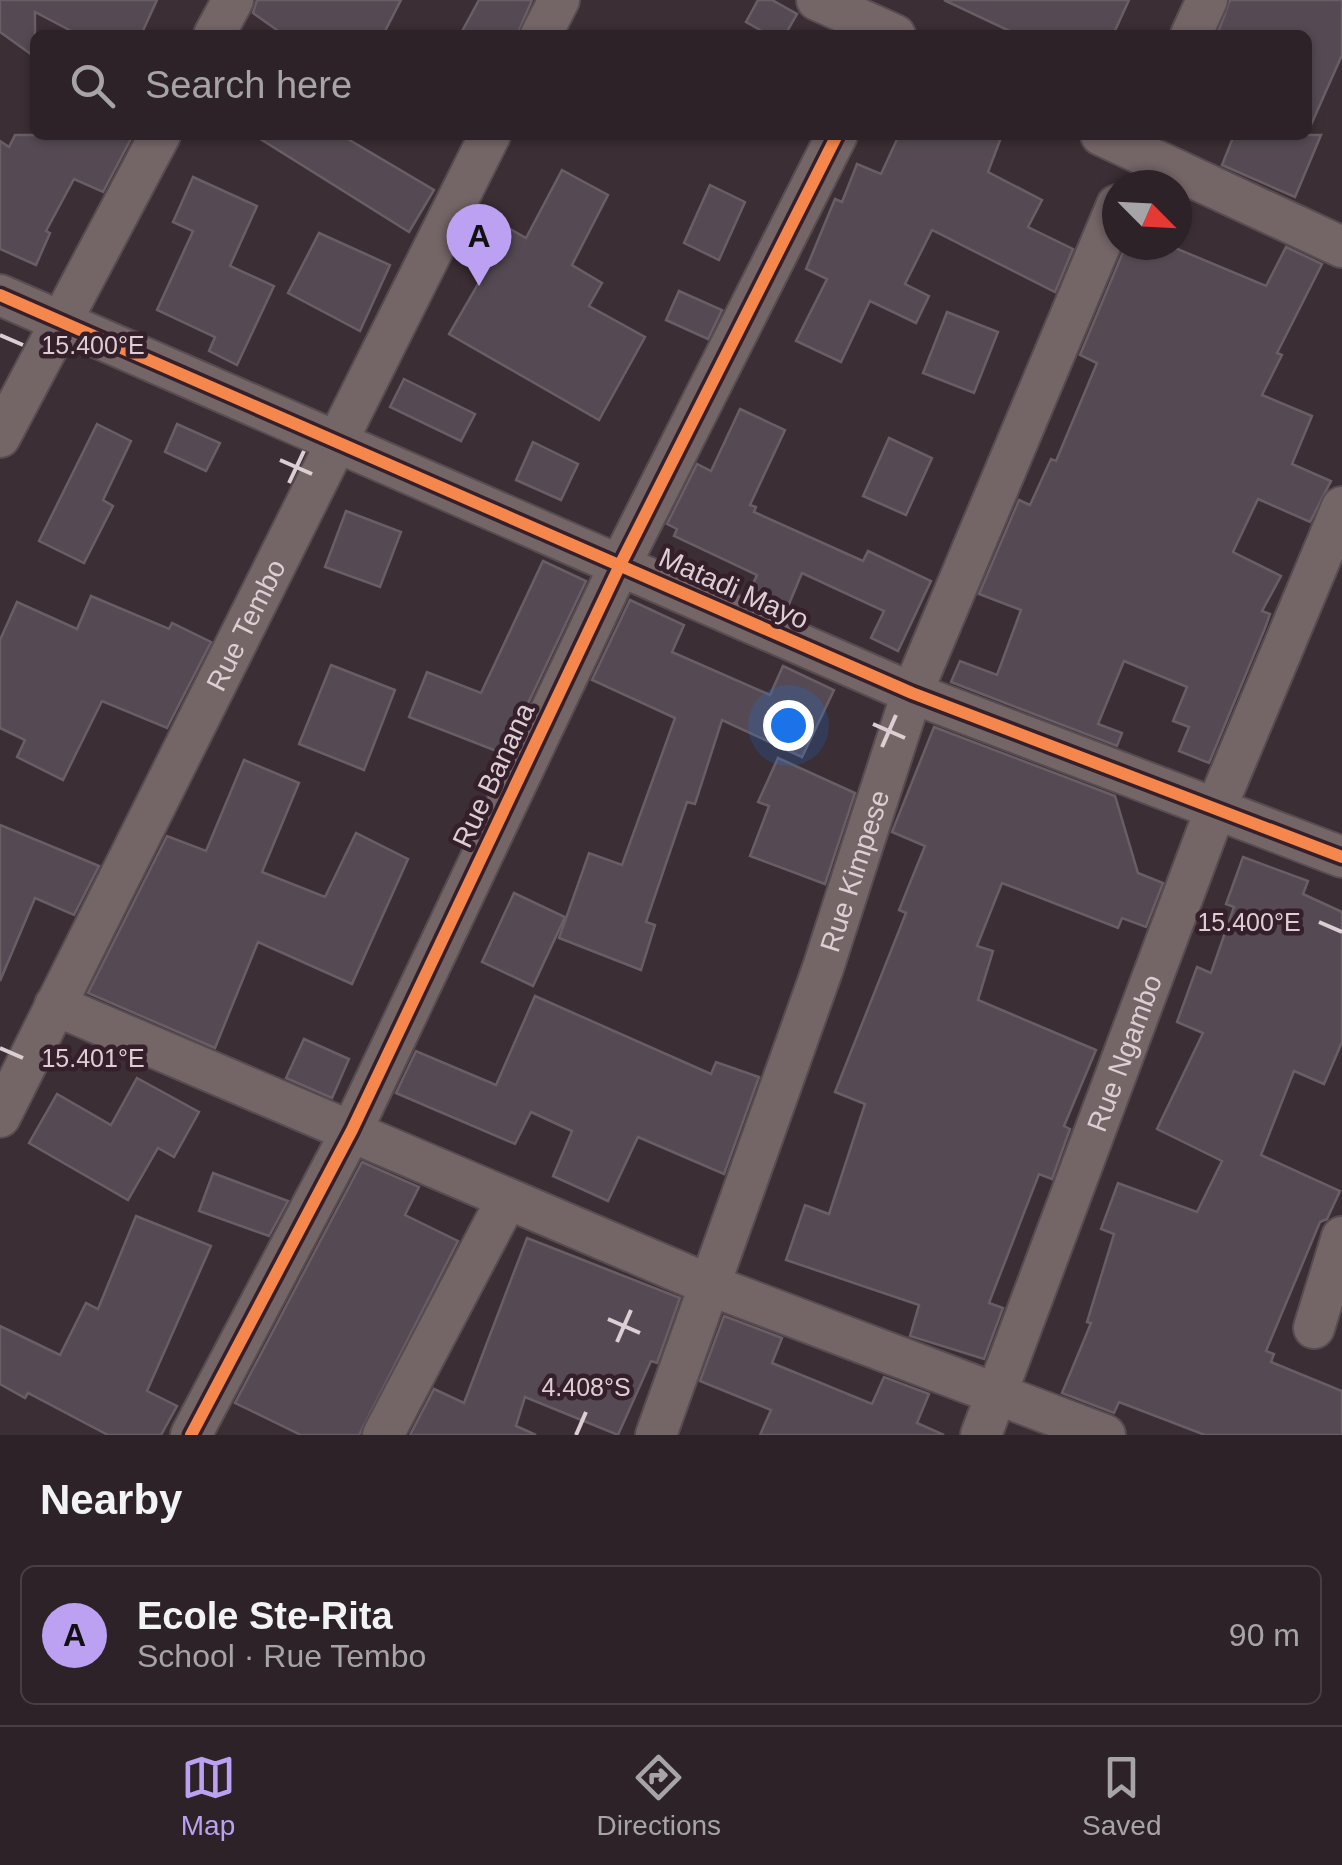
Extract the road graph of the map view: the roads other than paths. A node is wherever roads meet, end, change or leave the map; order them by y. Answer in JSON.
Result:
{"nodes":[{"id":1,"x":233,"y":0,"type":"edge"},
{"id":2,"x":559,"y":0,"type":"edge"},
{"id":3,"x":817,"y":0,"type":"edge"},
{"id":4,"x":1206,"y":0,"type":"edge"},
{"id":5,"x":894,"y":26,"type":"edge"},
{"id":6,"x":217,"y":30,"type":"edge"},
{"id":7,"x":544,"y":30,"type":"edge"},
{"id":8,"x":1193,"y":30,"type":"edge"},
{"id":9,"x":157,"y":140,"type":"edge"},
{"id":10,"x":487,"y":140,"type":"edge"},
{"id":11,"x":834,"y":140,"type":"edge"},
{"id":12,"x":1110,"y":140,"type":"edge"},
{"id":13,"x":1137,"y":158,"type":"edge"},
{"id":14,"x":1102,"y":241,"type":"edge"},
{"id":15,"x":1342,"y":246,"type":"edge"},
{"id":16,"x":0,"y":294,"type":"edge"},
{"id":17,"x":60,"y":319,"type":"junction"},
{"id":18,"x":0,"y":438,"type":"edge"},
{"id":19,"x":334,"y":440,"type":"junction"},
{"id":20,"x":1342,"y":507,"type":"edge"},
{"id":21,"x":620,"y":565,"type":"junction"},
{"id":22,"x":912,"y":693,"type":"junction"},
{"id":23,"x":1216,"y":808,"type":"junction"},
{"id":24,"x":1342,"y":857,"type":"edge"},
{"id":25,"x":55,"y":1006,"type":"junction"},
{"id":26,"x":0,"y":1117,"type":"edge"},
{"id":27,"x":352,"y":1130,"type":"junction"},
{"id":28,"x":506,"y":1201,"type":"junction"},
{"id":29,"x":1342,"y":1237,"type":"edge"},
{"id":30,"x":712,"y":1286,"type":"junction"},
{"id":31,"x":1314,"y":1328,"type":"dead end"},
{"id":32,"x":998,"y":1391,"type":"junction"},
{"id":33,"x":190,"y":1435,"type":"edge"},
{"id":34,"x":383,"y":1435,"type":"edge"},
{"id":35,"x":656,"y":1435,"type":"edge"},
{"id":36,"x":981,"y":1435,"type":"edge"},
{"id":37,"x":1105,"y":1435,"type":"edge"}],
"edges":[{"from":1,"to":6,"type":"street"},
{"from":2,"to":7,"type":"street"},
{"from":3,"to":5,"type":"street"},
{"from":4,"to":8,"type":"street"},
{"from":9,"to":17,"type":"street"},
{"from":10,"to":19,"type":"street","name":"Rue Tembo"},
{"from":11,"to":21,"type":"street","name":"Rue Banana"},
{"from":12,"to":13,"type":"street"},
{"from":13,"to":15,"type":"street"},
{"from":14,"to":22,"type":"street","name":"Rue Kimpese"},
{"from":16,"to":17,"type":"street","name":"Matadi Mayo"},
{"from":17,"to":18,"type":"street"},
{"from":17,"to":19,"type":"street","name":"Matadi Mayo"},
{"from":19,"to":21,"type":"street","name":"Matadi Mayo"},
{"from":19,"to":25,"type":"street","name":"Rue Tembo"},
{"from":20,"to":23,"type":"street","name":"Rue Ngambo"},
{"from":21,"to":22,"type":"street","name":"Matadi Mayo"},
{"from":21,"to":27,"type":"street","name":"Rue Banana"},
{"from":22,"to":23,"type":"street","name":"Matadi Mayo"},
{"from":22,"to":30,"type":"street","name":"Rue Kimpese"},
{"from":23,"to":24,"type":"street","name":"Matadi Mayo"},
{"from":23,"to":32,"type":"street","name":"Rue Ngambo"},
{"from":25,"to":26,"type":"street","name":"Rue Tembo"},
{"from":25,"to":27,"type":"street"},
{"from":27,"to":28,"type":"street"},
{"from":27,"to":33,"type":"street","name":"Rue Banana"},
{"from":28,"to":30,"type":"street"},
{"from":28,"to":34,"type":"street"},
{"from":29,"to":31,"type":"street"},
{"from":30,"to":32,"type":"street"},
{"from":30,"to":35,"type":"street","name":"Rue Kimpese"},
{"from":32,"to":36,"type":"street","name":"Rue Ngambo"},
{"from":32,"to":37,"type":"street"}]}
